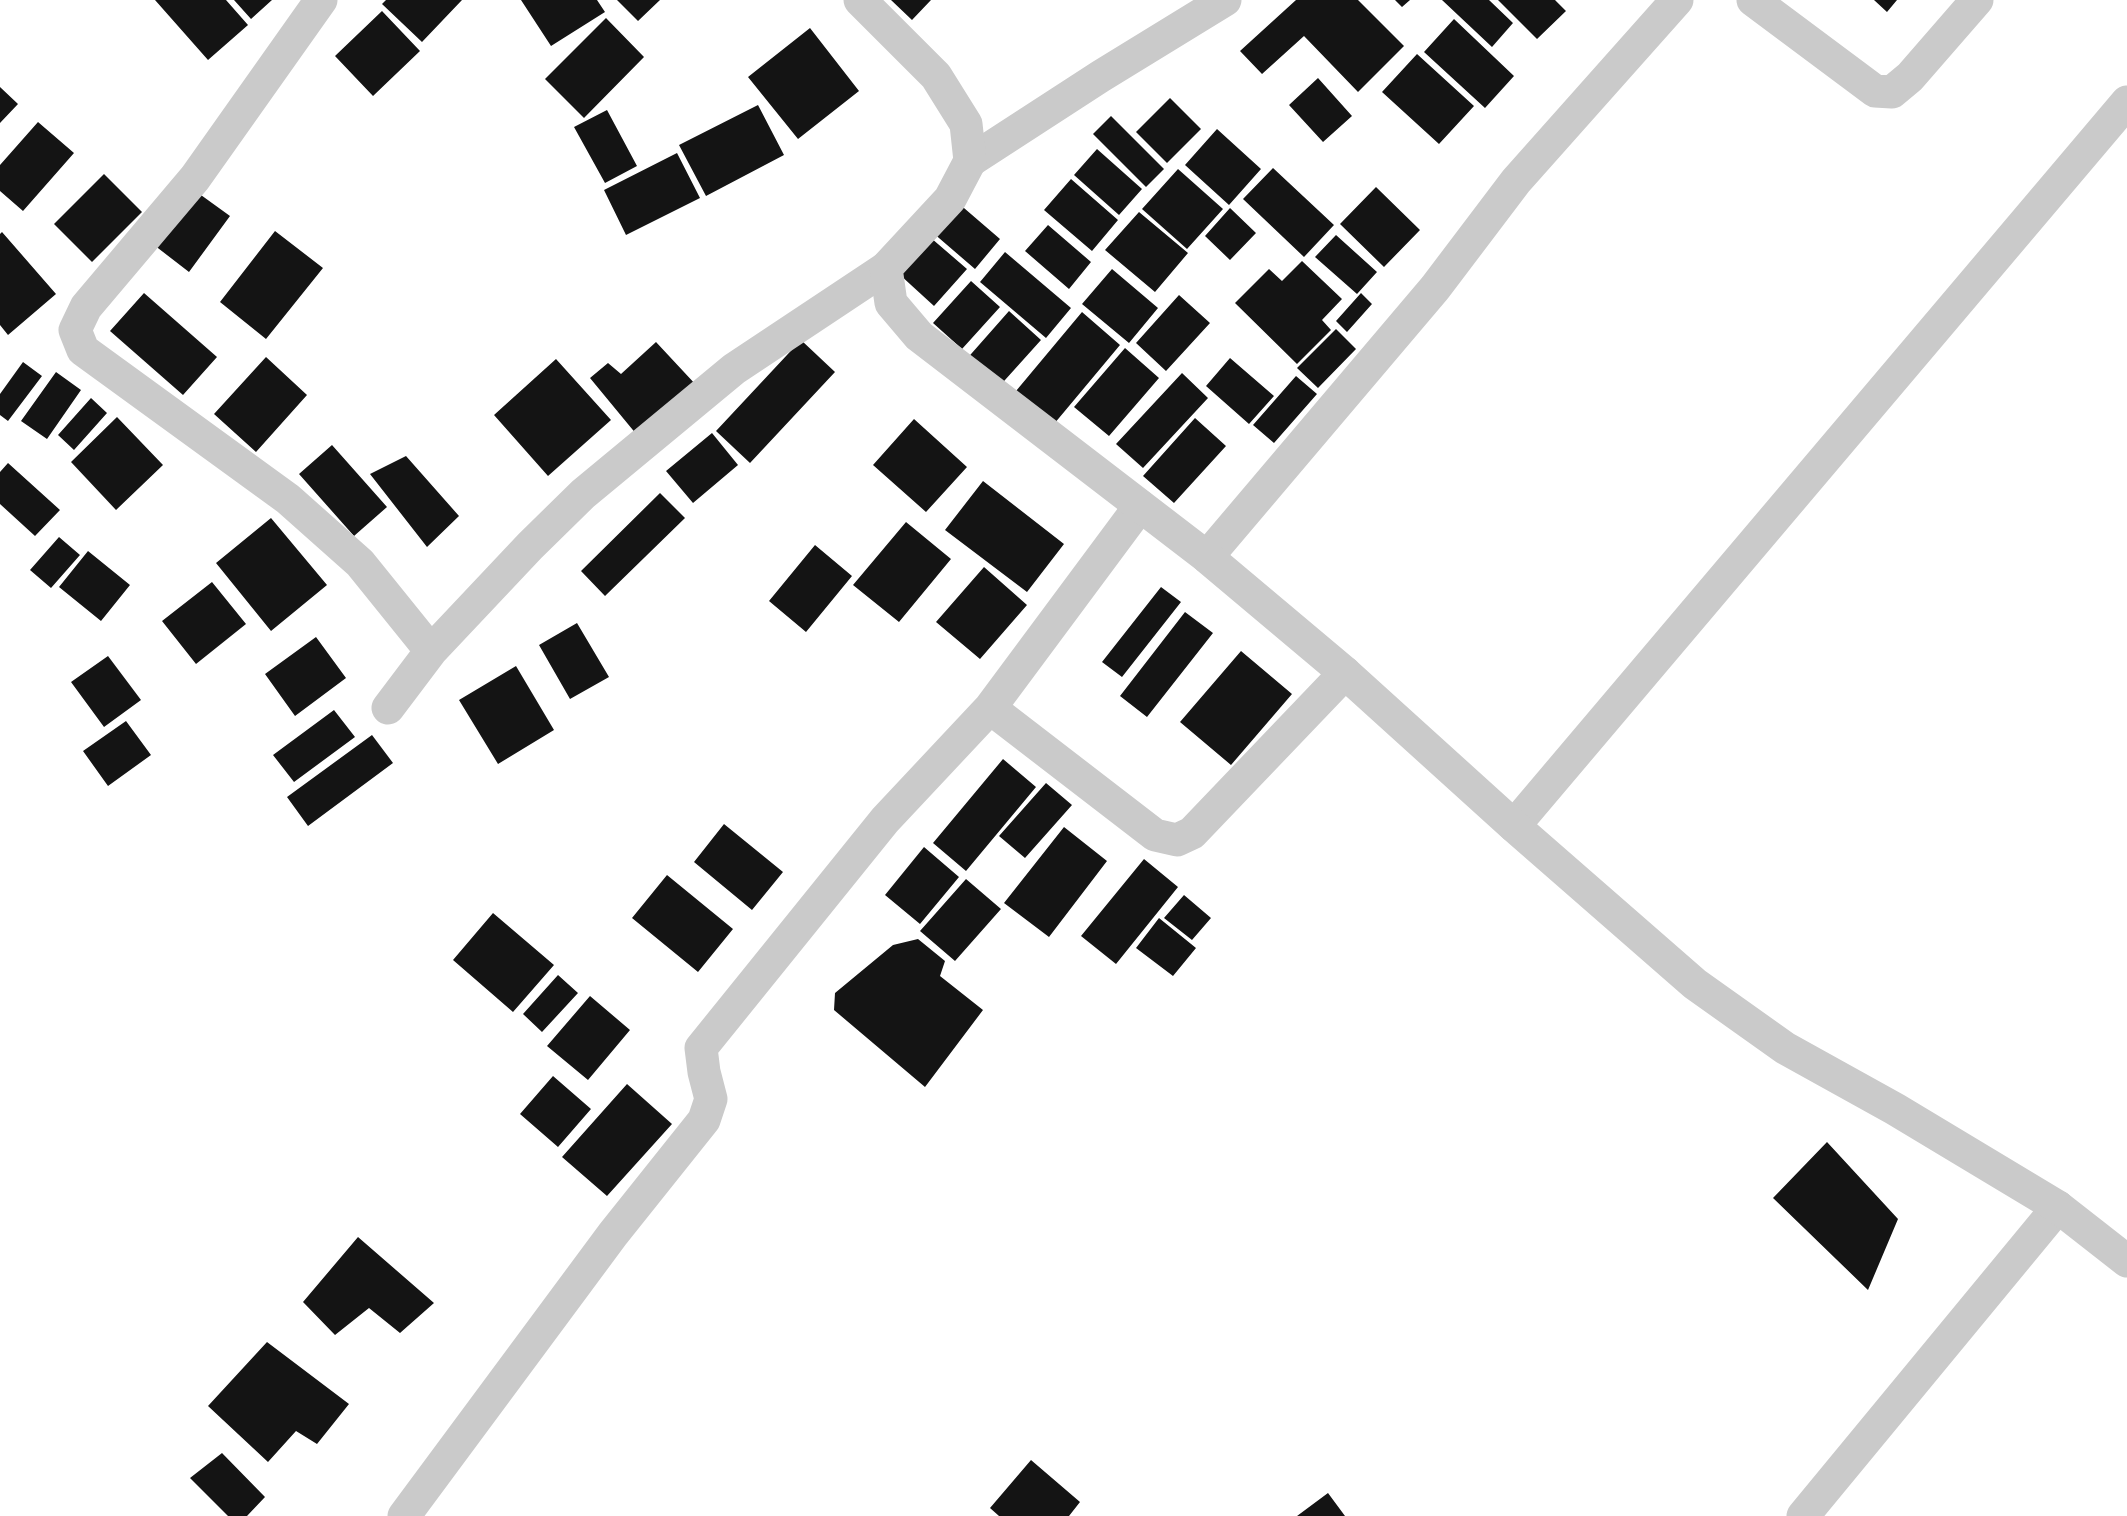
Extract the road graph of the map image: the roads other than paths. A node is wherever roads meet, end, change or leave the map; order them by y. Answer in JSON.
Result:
{"nodes":[{"id":1,"x":321,"y":0,"type":"edge"},
{"id":2,"x":860,"y":0,"type":"edge"},
{"id":3,"x":1226,"y":0,"type":"edge"},
{"id":4,"x":1677,"y":0,"type":"edge"},
{"id":5,"x":1753,"y":0,"type":"edge"},
{"id":6,"x":1977,"y":0,"type":"edge"},
{"id":7,"x":2127,"y":102,"type":"edge"},
{"id":8,"x":970,"y":160,"type":"junction"},
{"id":9,"x":886,"y":268,"type":"junction"},
{"id":10,"x":1140,"y":506,"type":"junction"},
{"id":11,"x":1207,"y":557,"type":"junction"},
{"id":12,"x":431,"y":651,"type":"junction"},
{"id":13,"x":1345,"y":673,"type":"junction"},
{"id":14,"x":388,"y":708,"type":"dead end"},
{"id":15,"x":990,"y":708,"type":"junction"},
{"id":16,"x":1514,"y":826,"type":"junction"},
{"id":17,"x":2058,"y":1207,"type":"junction"},
{"id":18,"x":2127,"y":1261,"type":"edge"},
{"id":19,"x":404,"y":1516,"type":"edge"},
{"id":20,"x":1803,"y":1516,"type":"edge"}],
"edges":[{"from":1,"to":12,"type":"street"},
{"from":2,"to":8,"type":"street"},
{"from":3,"to":8,"type":"street"},
{"from":4,"to":11,"type":"street"},
{"from":5,"to":6,"type":"street"},
{"from":7,"to":16,"type":"street"},
{"from":8,"to":9,"type":"street"},
{"from":9,"to":10,"type":"street"},
{"from":9,"to":12,"type":"street"},
{"from":10,"to":11,"type":"street"},
{"from":10,"to":15,"type":"street"},
{"from":11,"to":13,"type":"street"},
{"from":12,"to":14,"type":"street"},
{"from":13,"to":15,"type":"street"},
{"from":13,"to":16,"type":"street"},
{"from":15,"to":19,"type":"street"},
{"from":16,"to":17,"type":"street"},
{"from":17,"to":18,"type":"street"},
{"from":17,"to":20,"type":"street"}]}
